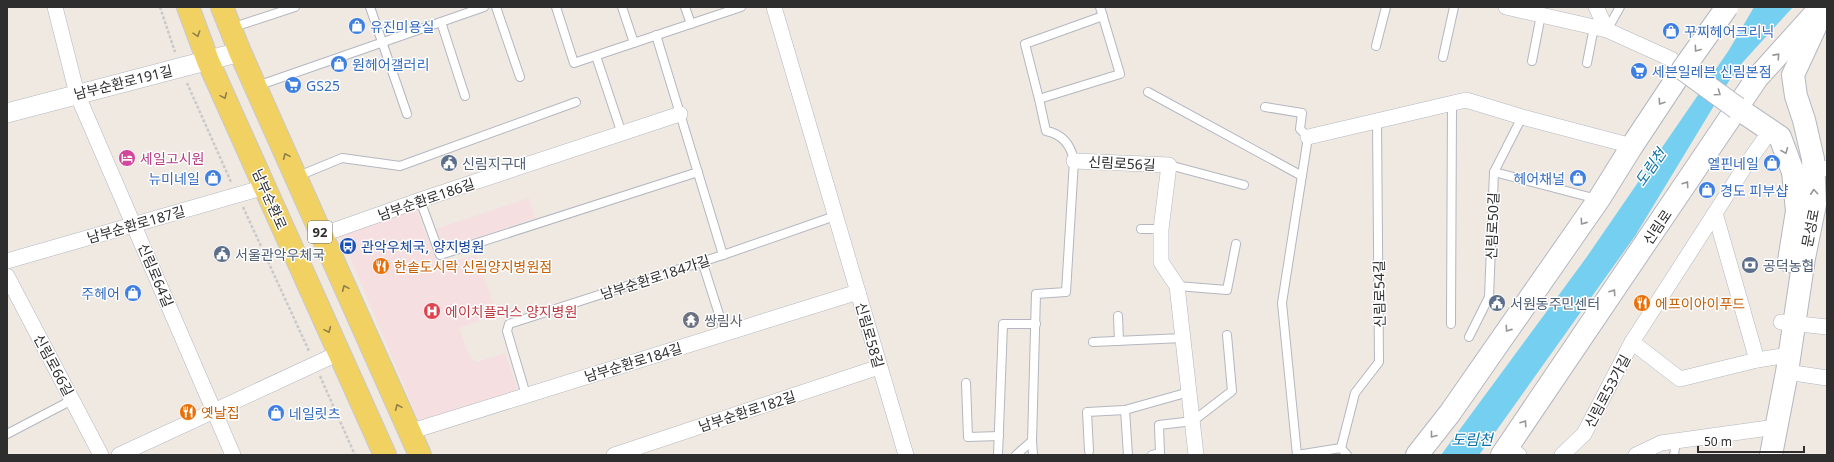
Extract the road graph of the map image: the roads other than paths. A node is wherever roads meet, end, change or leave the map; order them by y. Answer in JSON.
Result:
{"nodes":[{"id":1,"x":55,"y":7,"type":"edge"},
{"id":2,"x":188,"y":7,"type":"edge"},
{"id":3,"x":222,"y":7,"type":"edge"},
{"id":4,"x":295,"y":7,"type":"edge"},
{"id":5,"x":370,"y":7,"type":"edge"},
{"id":6,"x":484,"y":7,"type":"edge"},
{"id":7,"x":496,"y":7,"type":"edge"},
{"id":8,"x":556,"y":7,"type":"edge"},
{"id":9,"x":622,"y":7,"type":"edge"},
{"id":10,"x":685,"y":7,"type":"edge"},
{"id":11,"x":741,"y":7,"type":"edge"},
{"id":12,"x":774,"y":7,"type":"edge"},
{"id":13,"x":1100,"y":7,"type":"edge"},
{"id":14,"x":1386,"y":7,"type":"edge"},
{"id":15,"x":1454,"y":7,"type":"edge"},
{"id":16,"x":1506,"y":7,"type":"edge"},
{"id":17,"x":1596,"y":7,"type":"edge"},
{"id":18,"x":1620,"y":7,"type":"edge"},
{"id":19,"x":1727,"y":7,"type":"edge"},
{"id":20,"x":1821,"y":7,"type":"edge"},
{"id":21,"x":1824,"y":7,"type":"edge"},
{"id":22,"x":1541,"y":15,"type":"junction"},
{"id":23,"x":1103,"y":16,"type":"junction"},
{"id":24,"x":441,"y":22,"type":"junction"},
{"id":25,"x":691,"y":24,"type":"junction"},
{"id":26,"x":231,"y":28,"type":"junction"},
{"id":27,"x":1601,"y":29,"type":"junction"},
{"id":28,"x":656,"y":35,"type":"junction"},
{"id":29,"x":382,"y":42,"type":"junction"},
{"id":30,"x":634,"y":43,"type":"junction"},
{"id":31,"x":1376,"y":46,"type":"dead end"},
{"id":32,"x":240,"y":52,"type":"junction"},
{"id":33,"x":596,"y":56,"type":"junction"},
{"id":34,"x":1443,"y":58,"type":"dead end"},
{"id":35,"x":208,"y":61,"type":"junction"},
{"id":36,"x":1532,"y":61,"type":"dead end"},
{"id":37,"x":1587,"y":63,"type":"dead end"},
{"id":38,"x":1683,"y":69,"type":"junction"},
{"id":39,"x":520,"y":77,"type":"dead end"},
{"id":40,"x":255,"y":87,"type":"junction"},
{"id":41,"x":1148,"y":92,"type":"dead end"},
{"id":42,"x":77,"y":94,"type":"junction"},
{"id":43,"x":465,"y":96,"type":"dead end"},
{"id":44,"x":1039,"y":99,"type":"junction"},
{"id":45,"x":576,"y":102,"type":"dead end"},
{"id":46,"x":1452,"y":103,"type":"junction"},
{"id":47,"x":1265,"y":107,"type":"dead end"},
{"id":48,"x":1737,"y":108,"type":"junction"},
{"id":49,"x":7,"y":112,"type":"edge"},
{"id":50,"x":407,"y":114,"type":"dead end"},
{"id":51,"x":680,"y":114,"type":"junction"},
{"id":52,"x":1522,"y":117,"type":"junction"},
{"id":53,"x":1376,"y":121,"type":"junction"},
{"id":54,"x":1770,"y":131,"type":"junction"},
{"id":55,"x":622,"y":134,"type":"junction"},
{"id":56,"x":1308,"y":137,"type":"junction"},
{"id":57,"x":1632,"y":146,"type":"junction"},
{"id":58,"x":1074,"y":161,"type":"junction"},
{"id":59,"x":1170,"y":165,"type":"junction"},
{"id":60,"x":1820,"y":169,"type":"edge"},
{"id":61,"x":698,"y":172,"type":"junction"},
{"id":62,"x":1494,"y":172,"type":"junction"},
{"id":63,"x":1302,"y":176,"type":"junction"},
{"id":64,"x":296,"y":177,"type":"junction"},
{"id":65,"x":1244,"y":185,"type":"dead end"},
{"id":66,"x":265,"y":187,"type":"junction"},
{"id":67,"x":1599,"y":199,"type":"junction"},
{"id":68,"x":420,"y":200,"type":"junction"},
{"id":69,"x":1715,"y":213,"type":"junction"},
{"id":70,"x":835,"y":216,"type":"junction"},
{"id":71,"x":134,"y":224,"type":"junction"},
{"id":72,"x":1141,"y":229,"type":"dead end"},
{"id":73,"x":1161,"y":229,"type":"junction"},
{"id":74,"x":321,"y":235,"type":"junction"},
{"id":75,"x":1236,"y":244,"type":"dead end"},
{"id":76,"x":723,"y":255,"type":"junction"},
{"id":77,"x":7,"y":261,"type":"edge"},
{"id":78,"x":702,"y":261,"type":"junction"},
{"id":79,"x":7,"y":276,"type":"edge"},
{"id":80,"x":1177,"y":286,"type":"junction"},
{"id":81,"x":858,"y":292,"type":"junction"},
{"id":82,"x":1118,"y":316,"type":"dead end"},
{"id":83,"x":1787,"y":323,"type":"junction"},
{"id":84,"x":1036,"y":324,"type":"junction"},
{"id":85,"x":1451,"y":324,"type":"dead end"},
{"id":86,"x":1827,"y":327,"type":"edge"},
{"id":87,"x":725,"y":334,"type":"junction"},
{"id":88,"x":1227,"y":335,"type":"dead end"},
{"id":89,"x":1469,"y":337,"type":"dead end"},
{"id":90,"x":1183,"y":338,"type":"junction"},
{"id":91,"x":1119,"y":340,"type":"junction"},
{"id":92,"x":1093,"y":342,"type":"dead end"},
{"id":93,"x":1632,"y":342,"type":"junction"},
{"id":94,"x":339,"y":353,"type":"junction"},
{"id":95,"x":1777,"y":361,"type":"junction"},
{"id":96,"x":879,"y":368,"type":"junction"},
{"id":97,"x":1827,"y":378,"type":"edge"},
{"id":98,"x":966,"y":383,"type":"dead end"},
{"id":99,"x":1189,"y":392,"type":"junction"},
{"id":100,"x":526,"y":395,"type":"junction"},
{"id":101,"x":72,"y":400,"type":"junction"},
{"id":102,"x":1125,"y":410,"type":"junction"},
{"id":103,"x":214,"y":411,"type":"junction"},
{"id":104,"x":1193,"y":421,"type":"junction"},
{"id":105,"x":1769,"y":428,"type":"junction"},
{"id":106,"x":409,"y":432,"type":"junction"},
{"id":107,"x":7,"y":434,"type":"edge"},
{"id":108,"x":999,"y":436,"type":"junction"},
{"id":109,"x":1032,"y":441,"type":"junction"},
{"id":110,"x":1341,"y":448,"type":"junction"},
{"id":111,"x":1675,"y":448,"type":"edge"},
{"id":112,"x":1089,"y":450,"type":"dead end"},
{"id":113,"x":1510,"y":452,"type":"edge"},
{"id":114,"x":101,"y":455,"type":"edge"},
{"id":115,"x":119,"y":455,"type":"edge"},
{"id":116,"x":234,"y":455,"type":"edge"},
{"id":117,"x":385,"y":455,"type":"edge"},
{"id":118,"x":420,"y":455,"type":"edge"},
{"id":119,"x":614,"y":455,"type":"edge"},
{"id":120,"x":906,"y":455,"type":"edge"},
{"id":121,"x":998,"y":455,"type":"edge"},
{"id":122,"x":1016,"y":455,"type":"edge"},
{"id":123,"x":1033,"y":455,"type":"edge"},
{"id":124,"x":1128,"y":455,"type":"edge"},
{"id":125,"x":1152,"y":455,"type":"edge"},
{"id":126,"x":1196,"y":455,"type":"edge"},
{"id":127,"x":1347,"y":455,"type":"edge"},
{"id":128,"x":1417,"y":455,"type":"edge"},
{"id":129,"x":1562,"y":455,"type":"edge"},
{"id":130,"x":1636,"y":455,"type":"edge"},
{"id":131,"x":1758,"y":455,"type":"edge"},
{"id":132,"x":1771,"y":455,"type":"edge"}],
"edges":[{"from":1,"to":42,"type":"street","name":"신림로64길"},
{"from":2,"to":35,"type":"main road","name":"남부순환로","number":"92","one_way":true},
{"from":3,"to":26,"type":"main road","number":"92"},
{"from":4,"to":26,"type":"lane"},
{"from":5,"to":29,"type":"lane"},
{"from":6,"to":24,"type":"lane"},
{"from":7,"to":39,"type":"lane"},
{"from":8,"to":33,"type":"lane"},
{"from":9,"to":30,"type":"lane"},
{"from":10,"to":25,"type":"lane"},
{"from":11,"to":25,"type":"lane"},
{"from":12,"to":70,"type":"street","name":"신림로58길"},
{"from":13,"to":23,"type":"lane"},
{"from":14,"to":31,"type":"lane"},
{"from":15,"to":34,"type":"lane"},
{"from":16,"to":22,"type":"street"},
{"from":17,"to":27,"type":"street"},
{"from":18,"to":27,"type":"lane"},
{"from":19,"to":38,"type":"main road","one_way":true,"bridge":true},
{"from":48,"to":20,"type":"main road","name":"신림로","one_way":true},
{"from":21,"to":60,"type":"main road","name":"문성로"},
{"from":22,"to":27,"type":"street"},
{"from":22,"to":36,"type":"lane"},
{"from":23,"to":44,"type":"lane"},
{"from":23,"to":44,"type":"lane"},
{"from":24,"to":29,"type":"lane"},
{"from":24,"to":43,"type":"lane"},
{"from":25,"to":28,"type":"lane"},
{"from":26,"to":32,"type":"main road","number":"92"},
{"from":27,"to":37,"type":"lane"},
{"from":27,"to":38,"type":"street"},
{"from":28,"to":30,"type":"lane"},
{"from":28,"to":51,"type":"lane","name":"남부순환로184가길"},
{"from":29,"to":40,"type":"lane"},
{"from":29,"to":50,"type":"lane"},
{"from":30,"to":33,"type":"lane"},
{"from":32,"to":35,"type":"street","name":"남부순환로191길"},
{"from":32,"to":40,"type":"main road","number":"92"},
{"from":33,"to":55,"type":"lane"},
{"from":35,"to":42,"type":"street","name":"남부순환로191길"},
{"from":35,"to":66,"type":"main road","name":"남부순환로","number":"92","one_way":true},
{"from":38,"to":48,"type":"main road","one_way":true,"bridge":true},
{"from":38,"to":57,"type":"main road","one_way":true},
{"from":64,"to":40,"type":"main road","number":"92","one_way":true},
{"from":41,"to":63,"type":"lane"},
{"from":42,"to":49,"type":"street","name":"남부순환로191길"},
{"from":42,"to":71,"type":"street","name":"신림로64길"},
{"from":44,"to":58,"type":"lane"},
{"from":45,"to":64,"type":"lane"},
{"from":46,"to":52,"type":"street"},
{"from":46,"to":53,"type":"street"},
{"from":46,"to":85,"type":"lane"},
{"from":47,"to":56,"type":"lane"},
{"from":48,"to":54,"type":"main road"},
{"from":113,"to":48,"type":"main road","name":"신림로","one_way":true},
{"from":51,"to":55,"type":"street","name":"남부순환로186길"},
{"from":51,"to":61,"type":"lane","name":"남부순환로184가길"},
{"from":52,"to":57,"type":"street"},
{"from":52,"to":62,"type":"lane","name":"신림로50길"},
{"from":53,"to":56,"type":"street"},
{"from":53,"to":110,"type":"lane","name":"신림로54길"},
{"from":54,"to":69,"type":"street","name":"신림로53가길"},
{"from":54,"to":83,"type":"main road","one_way":true},
{"from":55,"to":68,"type":"street","name":"남부순환로186길"},
{"from":56,"to":63,"type":"lane"},
{"from":57,"to":67,"type":"main road"},
{"from":58,"to":59,"type":"street","name":"신림로56길"},
{"from":58,"to":84,"type":"lane"},
{"from":59,"to":65,"type":"lane","name":"신림로56길"},
{"from":59,"to":73,"type":"street","name":"신림로56길"},
{"from":83,"to":60,"type":"main road","name":"문성로","one_way":true},
{"from":61,"to":68,"type":"lane"},
{"from":61,"to":76,"type":"lane","name":"남부순환로184가길"},
{"from":62,"to":67,"type":"lane"},
{"from":62,"to":89,"type":"lane","name":"신림로50길"},
{"from":63,"to":110,"type":"lane"},
{"from":64,"to":74,"type":"main road","number":"92"},
{"from":66,"to":71,"type":"street","name":"남부순환로187길"},
{"from":66,"to":94,"type":"main road","name":"남부순환로","number":"92","one_way":true},
{"from":67,"to":128,"type":"main road","one_way":true},
{"from":68,"to":74,"type":"street","name":"남부순환로186길"},
{"from":69,"to":93,"type":"street","name":"신림로53가길"},
{"from":69,"to":95,"type":"street"},
{"from":70,"to":76,"type":"lane"},
{"from":70,"to":81,"type":"street","name":"신림로58길"},
{"from":71,"to":77,"type":"street","name":"남부순환로187길"},
{"from":71,"to":103,"type":"street","name":"신림로64길"},
{"from":72,"to":73,"type":"lane"},
{"from":73,"to":80,"type":"street","name":"신림로56길"},
{"from":106,"to":74,"type":"main road","number":"92","one_way":true},
{"from":75,"to":80,"type":"lane"},
{"from":76,"to":78,"type":"lane","name":"남부순환로184가길"},
{"from":78,"to":87,"type":"lane"},
{"from":78,"to":100,"type":"lane","name":"남부순환로184가길"},
{"from":79,"to":101,"type":"street","name":"신림로66길"},
{"from":80,"to":90,"type":"street","name":"신림로56길"},
{"from":81,"to":87,"type":"street","name":"남부순환로184길"},
{"from":81,"to":96,"type":"street","name":"신림로58길"},
{"from":82,"to":91,"type":"lane"},
{"from":83,"to":86,"type":"street"},
{"from":83,"to":95,"type":"main road","name":"문성로"},
{"from":84,"to":108,"type":"lane"},
{"from":84,"to":109,"type":"lane"},
{"from":87,"to":100,"type":"street","name":"남부순환로184길"},
{"from":88,"to":104,"type":"lane"},
{"from":90,"to":91,"type":"lane"},
{"from":90,"to":99,"type":"street","name":"신림로56길"},
{"from":91,"to":92,"type":"lane"},
{"from":93,"to":95,"type":"street","name":"신림로53가길"},
{"from":93,"to":129,"type":"street","name":"신림로53가길"},
{"from":94,"to":103,"type":"street"},
{"from":94,"to":117,"type":"main road","name":"남부순환로","number":"92"},
{"from":95,"to":97,"type":"street"},
{"from":95,"to":105,"type":"main road","name":"문성로"},
{"from":96,"to":119,"type":"street","name":"남부순환로182길"},
{"from":96,"to":120,"type":"street","name":"신림로58길"},
{"from":98,"to":108,"type":"lane"},
{"from":99,"to":102,"type":"lane"},
{"from":99,"to":104,"type":"street","name":"신림로56길"},
{"from":100,"to":106,"type":"street","name":"남부순환로184길"},
{"from":101,"to":107,"type":"lane"},
{"from":101,"to":114,"type":"street","name":"신림로66길"},
{"from":102,"to":112,"type":"lane"},
{"from":102,"to":124,"type":"lane"},
{"from":103,"to":115,"type":"street"},
{"from":103,"to":116,"type":"street","name":"신림로64길"},
{"from":104,"to":125,"type":"lane"},
{"from":104,"to":126,"type":"street","name":"신림로56길"},
{"from":105,"to":111,"type":"street"},
{"from":105,"to":131,"type":"main road"},
{"from":105,"to":132,"type":"main road","name":"문성로"},
{"from":106,"to":118,"type":"main road","number":"92"},
{"from":108,"to":121,"type":"lane"},
{"from":109,"to":122,"type":"lane"},
{"from":109,"to":123,"type":"lane"},
{"from":110,"to":127,"type":"lane"},
{"from":111,"to":130,"type":"street"}]}
